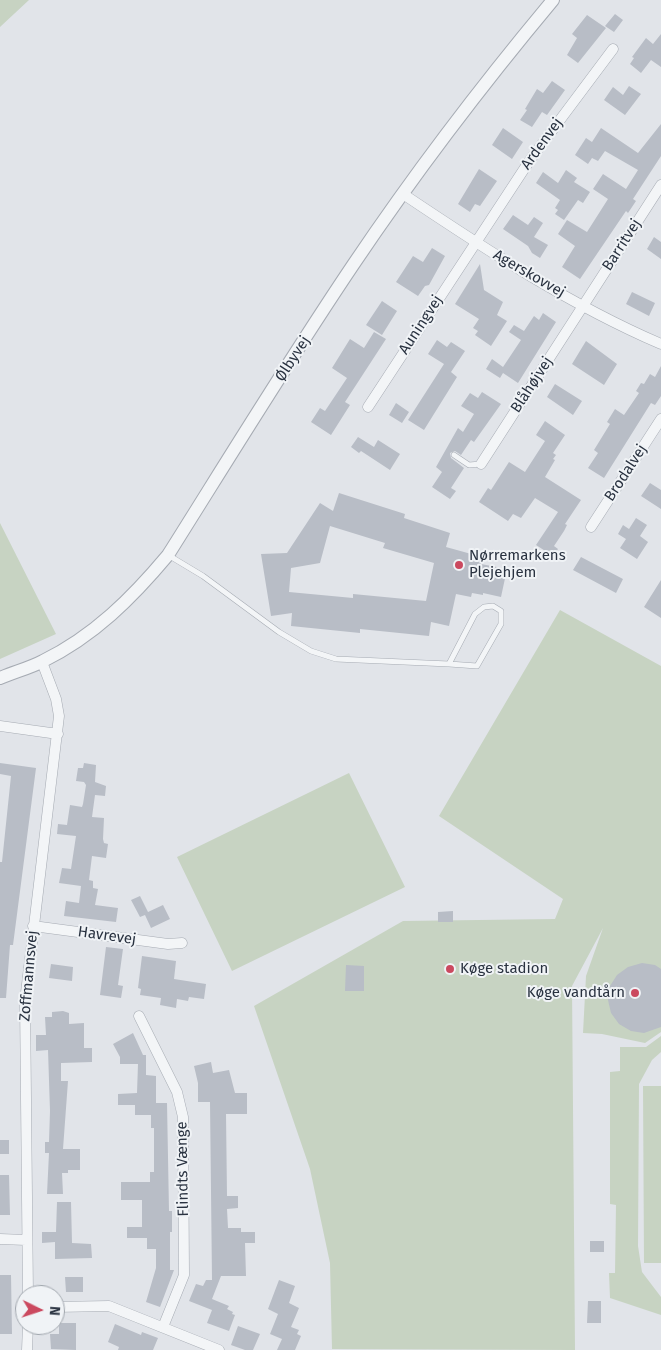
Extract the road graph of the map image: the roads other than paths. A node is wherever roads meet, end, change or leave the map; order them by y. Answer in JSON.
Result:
{"nodes":[{"id":1,"x":554,"y":0,"type":"edge"},
{"id":2,"x":613,"y":48,"type":"dead end"},
{"id":3,"x":661,"y":185,"type":"edge"},
{"id":4,"x":402,"y":194,"type":"junction"},
{"id":5,"x":475,"y":243,"type":"junction"},
{"id":6,"x":583,"y":306,"type":"junction"},
{"id":7,"x":661,"y":344,"type":"edge"},
{"id":8,"x":368,"y":407,"type":"dead end"},
{"id":9,"x":661,"y":419,"type":"edge"},
{"id":10,"x":454,"y":454,"type":"dead end"},
{"id":11,"x":481,"y":464,"type":"joint"},
{"id":12,"x":591,"y":527,"type":"dead end"},
{"id":13,"x":168,"y":555,"type":"junction"},
{"id":14,"x":42,"y":662,"type":"junction"},
{"id":15,"x":449,"y":664,"type":"junction"},
{"id":16,"x":0,"y":678,"type":"edge"},
{"id":17,"x":0,"y":726,"type":"edge"},
{"id":18,"x":58,"y":734,"type":"junction"},
{"id":19,"x":33,"y":926,"type":"junction"},
{"id":20,"x":182,"y":943,"type":"dead end"},
{"id":21,"x":139,"y":1016,"type":"dead end"},
{"id":22,"x":0,"y":1239,"type":"edge"},
{"id":23,"x":26,"y":1240,"type":"junction"},
{"id":24,"x":28,"y":1285,"type":"edge"},
{"id":25,"x":65,"y":1307,"type":"edge"},
{"id":26,"x":163,"y":1328,"type":"junction"},
{"id":27,"x":28,"y":1335,"type":"edge"},
{"id":28,"x":28,"y":1350,"type":"edge"},
{"id":29,"x":219,"y":1350,"type":"edge"}],
"edges":[{"from":1,"to":4,"type":"street","name":"Ølbyvej"},
{"from":2,"to":5,"type":"street","name":"Ardenvej"},
{"from":3,"to":6,"type":"street","name":"Barritvej"},
{"from":4,"to":5,"type":"street","name":"Agerskovvej"},
{"from":4,"to":13,"type":"street","name":"Ølbyvej"},
{"from":5,"to":6,"type":"street","name":"Agerskovvej"},
{"from":5,"to":8,"type":"street","name":"Auningvej"},
{"from":6,"to":7,"type":"street","name":"Agerskovvej"},
{"from":6,"to":11,"type":"street","name":"Blåhøjvej"},
{"from":9,"to":12,"type":"street","name":"Brodalvej"},
{"from":10,"to":11,"type":"lane"},
{"from":13,"to":14,"type":"street","name":"Ølbyvej"},
{"from":13,"to":15,"type":"lane"},
{"from":14,"to":16,"type":"street","name":"Ølbyvej"},
{"from":14,"to":18,"type":"street","name":"Zoffmannsvej"},
{"from":15,"to":15,"type":"lane"},
{"from":17,"to":18,"type":"street"},
{"from":18,"to":19,"type":"street","name":"Zoffmannsvej"},
{"from":19,"to":20,"type":"street","name":"Havrevej"},
{"from":19,"to":23,"type":"street","name":"Zoffmannsvej"},
{"from":21,"to":26,"type":"street","name":"Flindts Vænge"},
{"from":22,"to":23,"type":"street"},
{"from":23,"to":24,"type":"street","name":"Zoffmannsvej"},
{"from":25,"to":26,"type":"street"},
{"from":26,"to":29,"type":"street"},
{"from":27,"to":28,"type":"street"}]}
